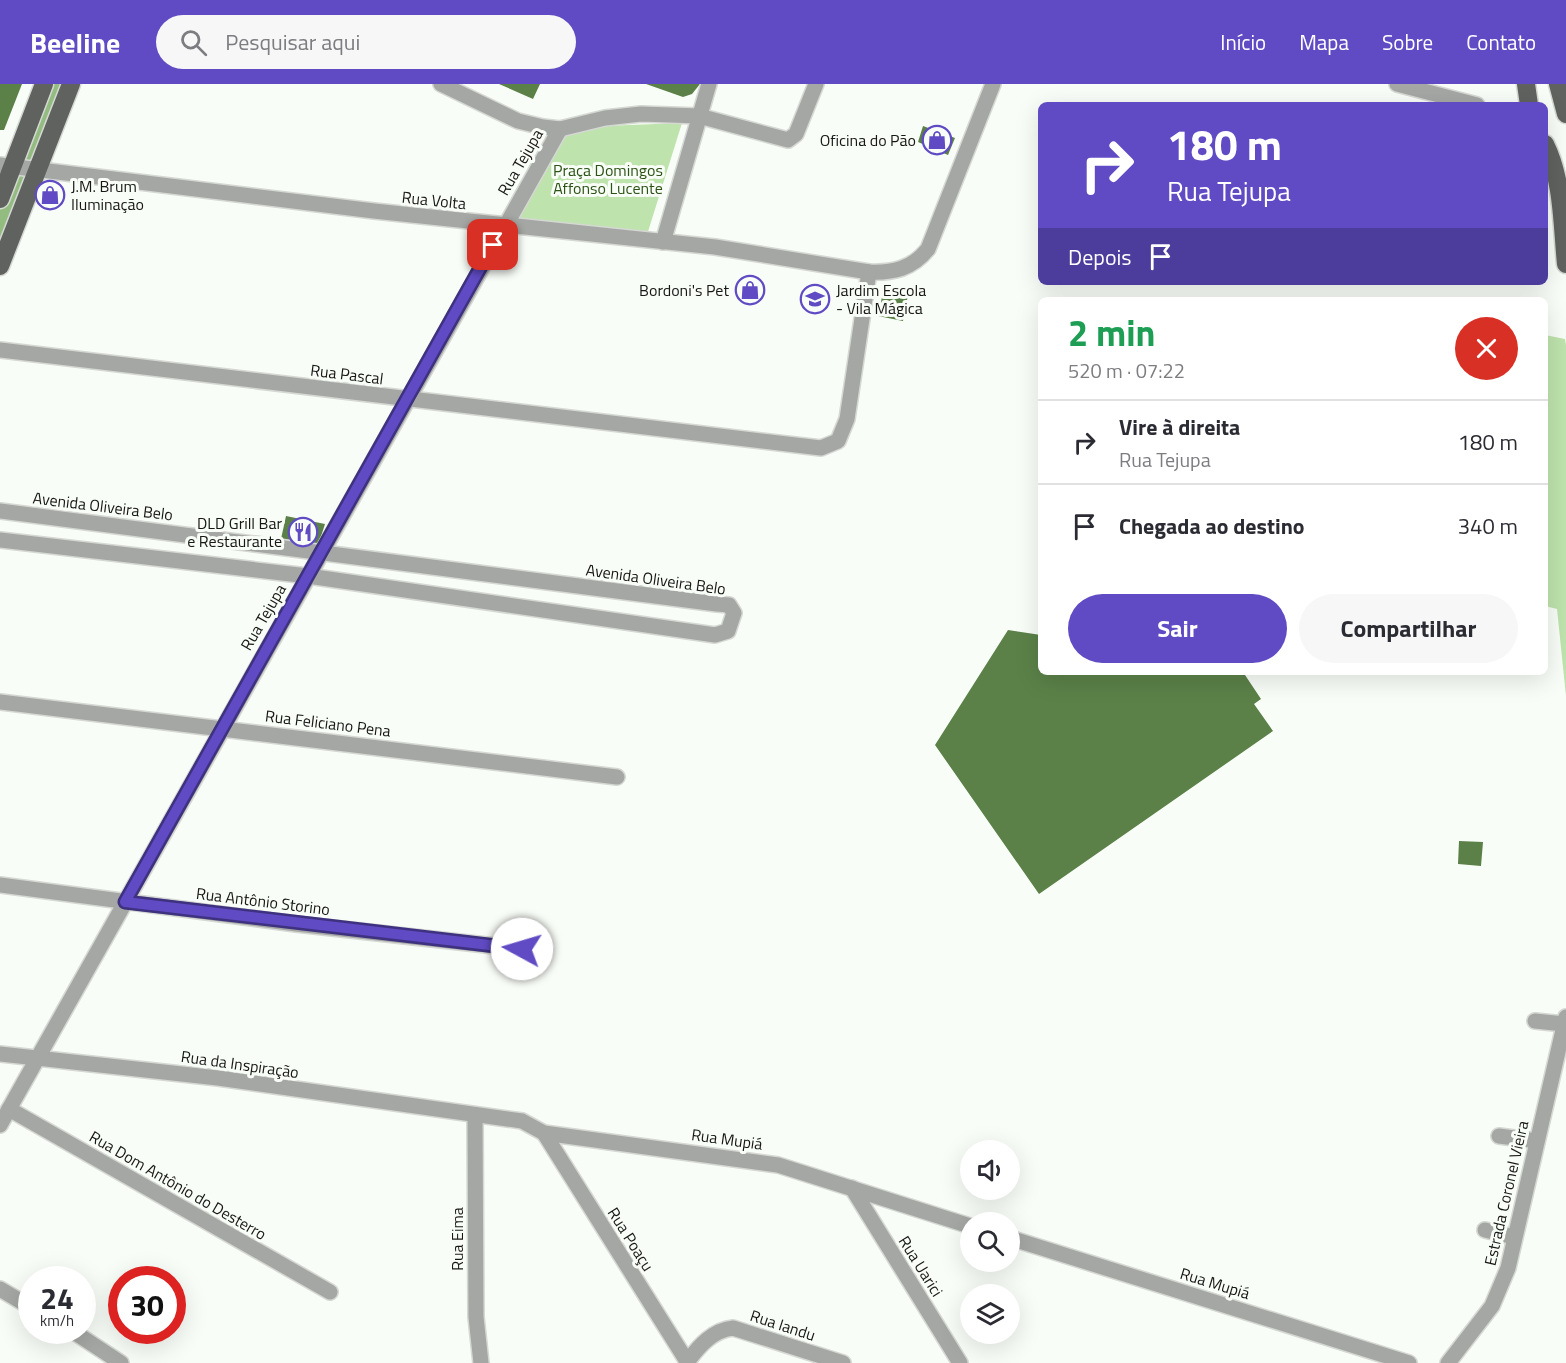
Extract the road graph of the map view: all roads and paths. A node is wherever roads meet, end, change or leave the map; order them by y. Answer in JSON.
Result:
{"nodes":[{"id":1,"x":44,"y":84,"type":"edge"},
{"id":2,"x":71,"y":84,"type":"edge"},
{"id":3,"x":441,"y":84,"type":"edge"},
{"id":4,"x":709,"y":84,"type":"edge"},
{"id":5,"x":816,"y":84,"type":"edge"},
{"id":6,"x":993,"y":84,"type":"edge"},
{"id":7,"x":1397,"y":84,"type":"edge"},
{"id":8,"x":1526,"y":84,"type":"edge"},
{"id":9,"x":1558,"y":84,"type":"edge"},
{"id":10,"x":1466,"y":102,"type":"edge"},
{"id":11,"x":1529,"y":102,"type":"edge"},
{"id":12,"x":1566,"y":114,"type":"edge"},
{"id":13,"x":699,"y":116,"type":"junction"},
{"id":14,"x":560,"y":129,"type":"junction"},
{"id":15,"x":1548,"y":152,"type":"edge"},
{"id":16,"x":20,"y":168,"type":"edge"},
{"id":17,"x":0,"y":199,"type":"edge"},
{"id":18,"x":504,"y":225,"type":"junction"},
{"id":19,"x":663,"y":242,"type":"junction"},
{"id":20,"x":1566,"y":264,"type":"edge"},
{"id":21,"x":0,"y":266,"type":"edge"},
{"id":22,"x":869,"y":272,"type":"junction"},
{"id":23,"x":0,"y":350,"type":"edge"},
{"id":24,"x":408,"y":400,"type":"junction"},
{"id":25,"x":0,"y":511,"type":"edge"},
{"id":26,"x":0,"y":540,"type":"edge"},
{"id":27,"x":321,"y":552,"type":"junction"},
{"id":28,"x":308,"y":576,"type":"junction"},
{"id":29,"x":0,"y":702,"type":"edge"},
{"id":30,"x":221,"y":728,"type":"junction"},
{"id":31,"x":616,"y":777,"type":"dead end"},
{"id":32,"x":0,"y":885,"type":"edge"},
{"id":33,"x":125,"y":902,"type":"junction"},
{"id":34,"x":522,"y":949,"type":"dead end"},
{"id":35,"x":1535,"y":1020,"type":"dead end"},
{"id":36,"x":1565,"y":1021,"type":"edge"},
{"id":37,"x":0,"y":1054,"type":"edge"},
{"id":38,"x":39,"y":1057,"type":"junction"},
{"id":39,"x":9,"y":1109,"type":"junction"},
{"id":40,"x":474,"y":1115,"type":"junction"},
{"id":41,"x":0,"y":1125,"type":"edge"},
{"id":42,"x":544,"y":1133,"type":"junction"},
{"id":43,"x":1499,"y":1136,"type":"dead end"},
{"id":44,"x":1537,"y":1141,"type":"junction"},
{"id":45,"x":852,"y":1188,"type":"junction"},
{"id":46,"x":960,"y":1223,"type":"edge"},
{"id":47,"x":1485,"y":1230,"type":"dead end"},
{"id":48,"x":1514,"y":1237,"type":"junction"},
{"id":49,"x":1020,"y":1241,"type":"edge"},
{"id":50,"x":0,"y":1289,"type":"edge"},
{"id":51,"x":330,"y":1292,"type":"dead end"},
{"id":52,"x":18,"y":1300,"type":"edge"},
{"id":53,"x":92,"y":1344,"type":"edge"},
{"id":54,"x":688,"y":1362,"type":"edge"},
{"id":55,"x":121,"y":1363,"type":"edge"},
{"id":56,"x":481,"y":1363,"type":"edge"},
{"id":57,"x":843,"y":1363,"type":"edge"},
{"id":58,"x":960,"y":1363,"type":"edge"},
{"id":59,"x":1409,"y":1363,"type":"edge"},
{"id":60,"x":1448,"y":1363,"type":"edge"}],
"edges":[{"from":1,"to":16,"type":"main road"},
{"from":2,"to":16,"type":"main road"},
{"from":3,"to":14,"type":"street"},
{"from":4,"to":13,"type":"street"},
{"from":5,"to":13,"type":"street"},
{"from":6,"to":22,"type":"street","name":"Rua Volta"},
{"from":7,"to":10,"type":"street"},
{"from":8,"to":11,"type":"main road"},
{"from":9,"to":12,"type":"main road"},
{"from":13,"to":14,"type":"street"},
{"from":13,"to":19,"type":"street"},
{"from":14,"to":18,"type":"street","name":"Rua Tejupa"},
{"from":15,"to":20,"type":"main road"},
{"from":16,"to":17,"type":"main road"},
{"from":16,"to":18,"type":"street","name":"Rua Volta"},
{"from":16,"to":21,"type":"main road"},
{"from":18,"to":19,"type":"street","name":"Rua Volta"},
{"from":18,"to":24,"type":"street","name":"Rua Tejupa"},
{"from":19,"to":22,"type":"street","name":"Rua Volta"},
{"from":22,"to":24,"type":"street","name":"Rua Pascal"},
{"from":23,"to":24,"type":"street","name":"Rua Pascal"},
{"from":24,"to":27,"type":"street","name":"Rua Tejupa"},
{"from":25,"to":27,"type":"street","name":"Avenida Oliveira Belo"},
{"from":26,"to":28,"type":"street","name":"Avenida Oliveira Belo"},
{"from":27,"to":28,"type":"street","name":"Rua Tejupa"},
{"from":27,"to":28,"type":"street","name":"Avenida Oliveira Belo"},
{"from":28,"to":30,"type":"street","name":"Rua Tejupa"},
{"from":29,"to":30,"type":"street","name":"Rua Feliciano Pena"},
{"from":30,"to":31,"type":"street","name":"Rua Feliciano Pena"},
{"from":30,"to":33,"type":"street","name":"Rua Tejupa"},
{"from":32,"to":33,"type":"street","name":"Rua Antônio Storino"},
{"from":33,"to":34,"type":"street","name":"Rua Antônio Storino"},
{"from":33,"to":38,"type":"street","name":"Rua Tejupa"},
{"from":35,"to":36,"type":"street"},
{"from":36,"to":44,"type":"street","name":"Estrada Coronel Vieira"},
{"from":37,"to":38,"type":"street","name":"Rua da Inspiração"},
{"from":38,"to":39,"type":"street","name":"Rua Tejupa"},
{"from":38,"to":40,"type":"street","name":"Rua da Inspiração"},
{"from":39,"to":41,"type":"street","name":"Rua Tejupa"},
{"from":39,"to":51,"type":"street","name":"Rua Dom Antônio do Desterro"},
{"from":40,"to":42,"type":"street","name":"Rua Mupiá"},
{"from":40,"to":56,"type":"street","name":"Rua Eima"},
{"from":42,"to":45,"type":"street","name":"Rua Mupiá"},
{"from":42,"to":54,"type":"street","name":"Rua Poaçu"},
{"from":43,"to":44,"type":"street"},
{"from":44,"to":48,"type":"street","name":"Estrada Coronel Vieira"},
{"from":45,"to":46,"type":"street","name":"Rua Mupiá"},
{"from":45,"to":58,"type":"street","name":"Rua Uarici"},
{"from":47,"to":48,"type":"street"},
{"from":48,"to":60,"type":"street","name":"Estrada Coronel Vieira"},
{"from":49,"to":59,"type":"street","name":"Rua Mupiá"},
{"from":50,"to":52,"type":"street"},
{"from":53,"to":55,"type":"street"},
{"from":54,"to":57,"type":"street","name":"Rua Iandu"}]}
